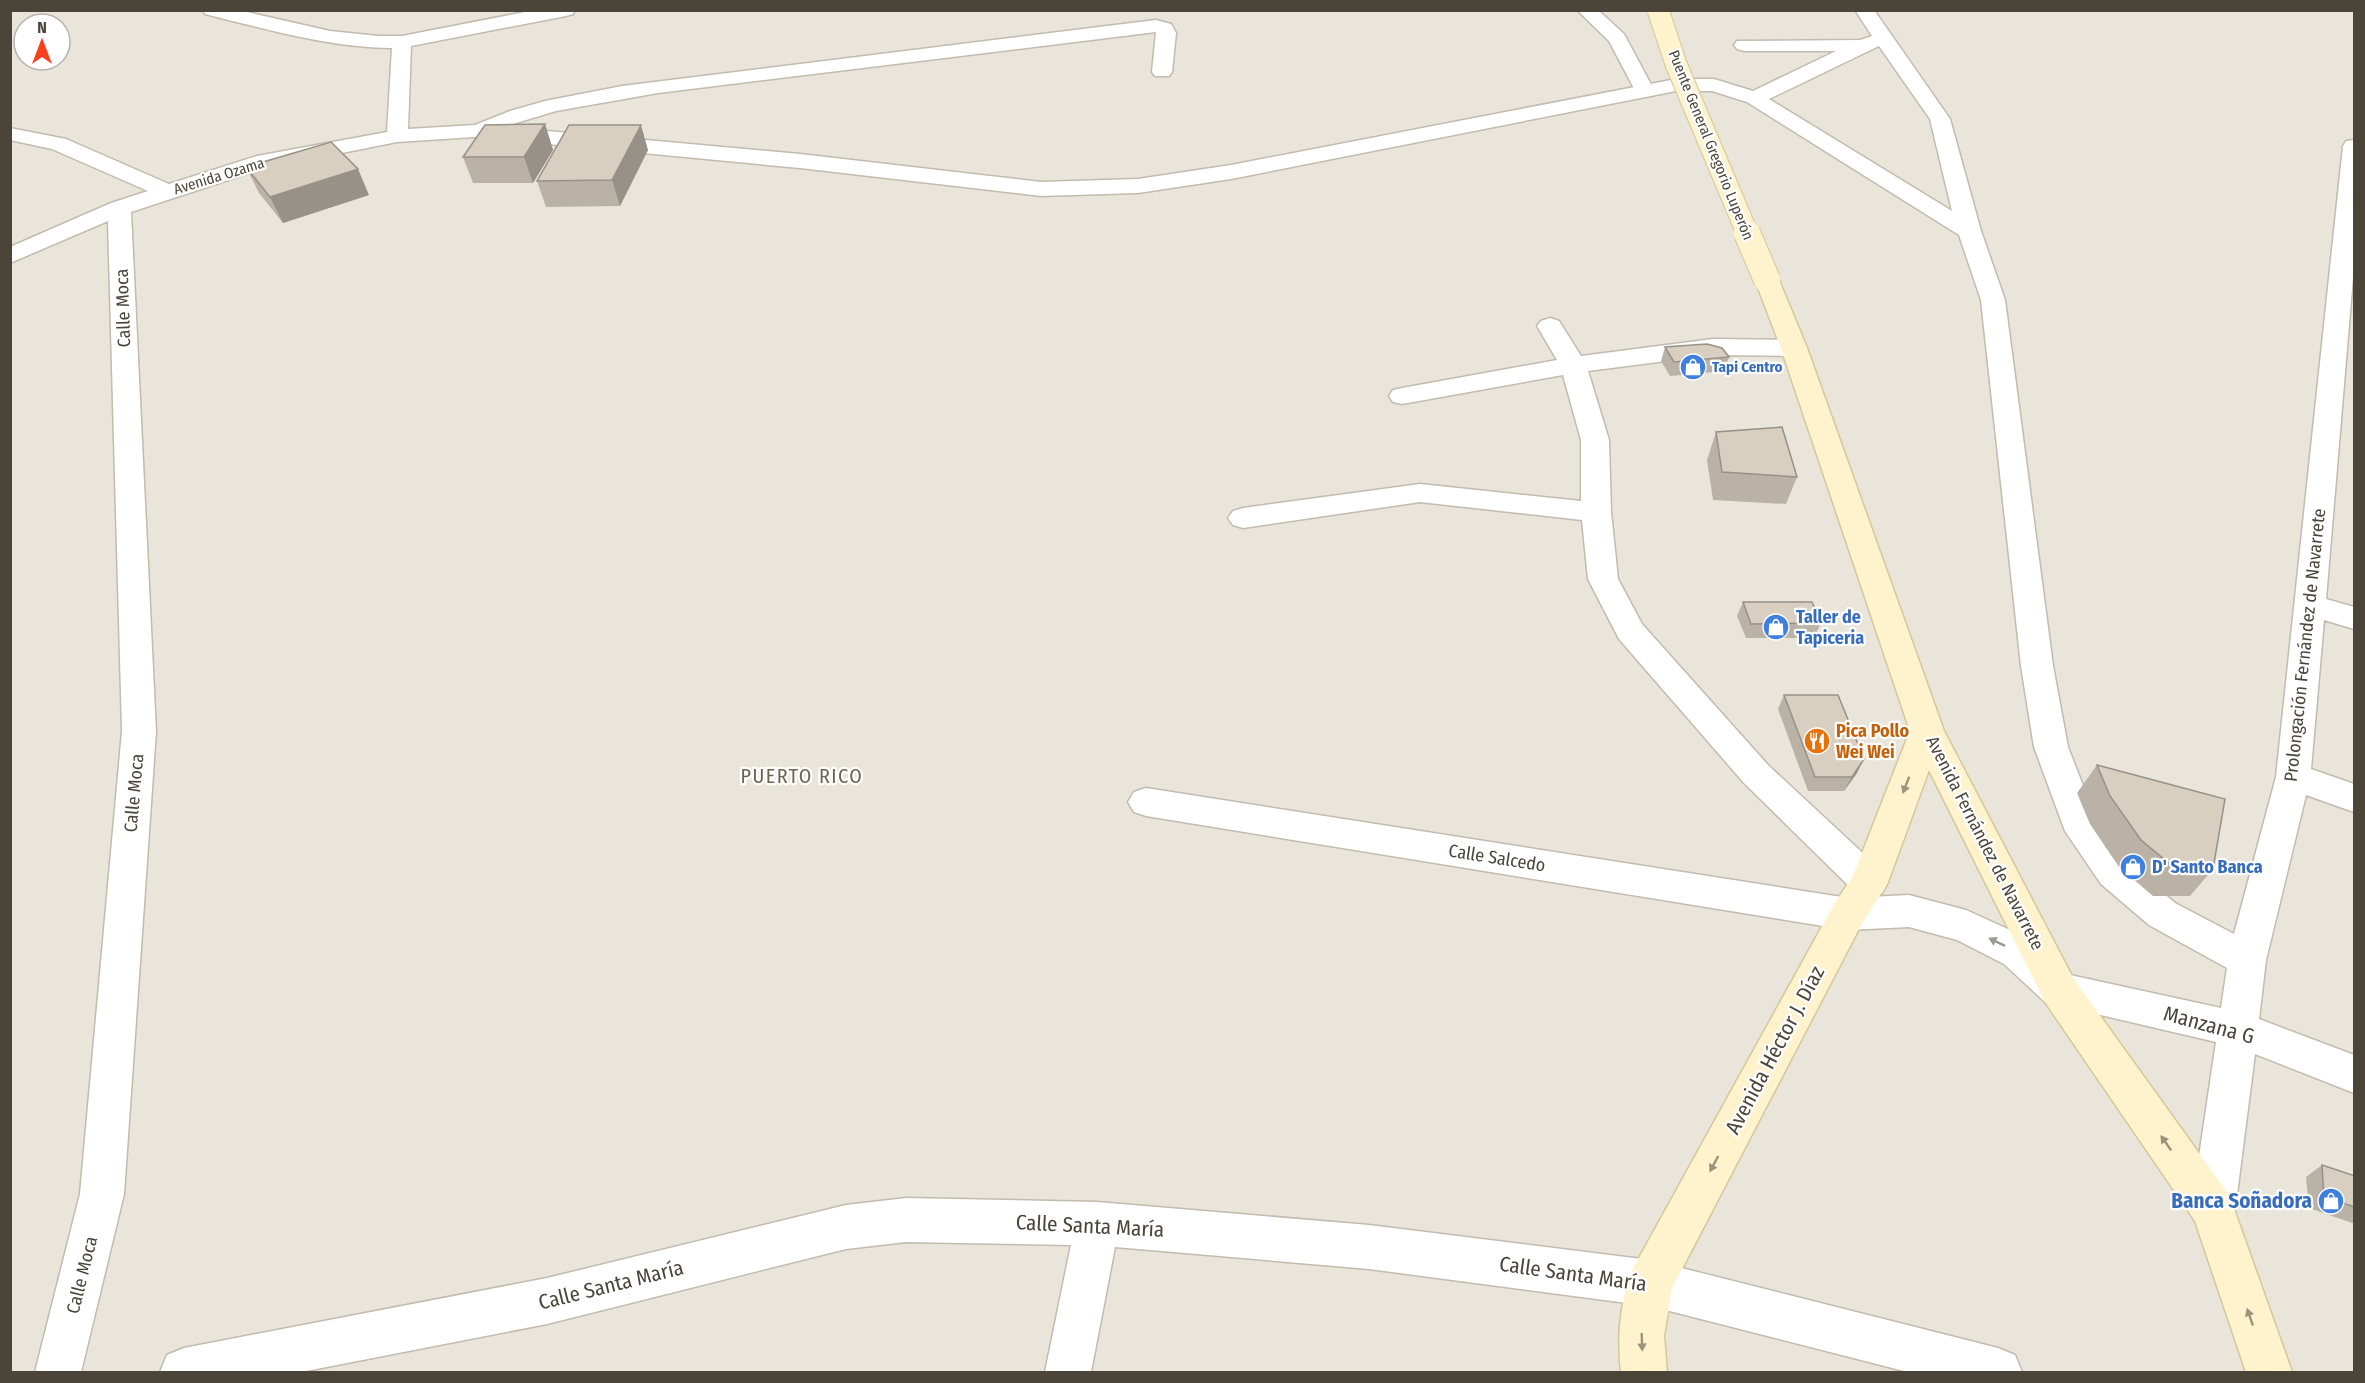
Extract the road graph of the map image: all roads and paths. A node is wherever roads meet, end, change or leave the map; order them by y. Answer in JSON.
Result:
{"nodes":[{"id":1,"x":212,"y":10,"type":"edge"},
{"id":2,"x":566,"y":10,"type":"edge"},
{"id":3,"x":1586,"y":10,"type":"edge"},
{"id":4,"x":1658,"y":10,"type":"edge"},
{"id":5,"x":1864,"y":10,"type":"edge"},
{"id":6,"x":402,"y":42,"type":"junction"},
{"id":7,"x":1874,"y":42,"type":"junction"},
{"id":8,"x":1744,"y":45,"type":"dead end"},
{"id":9,"x":1162,"y":72,"type":"dead end"},
{"id":10,"x":1644,"y":90,"type":"junction"},
{"id":11,"x":1754,"y":98,"type":"junction"},
{"id":12,"x":474,"y":131,"type":"junction"},
{"id":13,"x":10,"y":134,"type":"edge"},
{"id":14,"x":397,"y":136,"type":"junction"},
{"id":15,"x":2355,"y":146,"type":"edge"},
{"id":16,"x":168,"y":192,"type":"junction"},
{"id":17,"x":119,"y":208,"type":"junction"},
{"id":18,"x":2351,"y":221,"type":"edge"},
{"id":19,"x":1968,"y":231,"type":"junction"},
{"id":20,"x":10,"y":256,"type":"edge"},
{"id":21,"x":1767,"y":279,"type":"joint"},
{"id":22,"x":2346,"y":322,"type":"edge"},
{"id":23,"x":1550,"y":326,"type":"dead end"},
{"id":24,"x":1794,"y":348,"type":"junction"},
{"id":25,"x":1573,"y":365,"type":"junction"},
{"id":26,"x":1402,"y":396,"type":"dead end"},
{"id":27,"x":2340,"y":441,"type":"edge"},
{"id":28,"x":1596,"y":512,"type":"junction"},
{"id":29,"x":1243,"y":518,"type":"dead end"},
{"id":30,"x":2309,"y":605,"type":"junction"},
{"id":31,"x":2355,"y":618,"type":"edge"},
{"id":32,"x":1927,"y":730,"type":"junction"},
{"id":33,"x":2293,"y":777,"type":"junction"},
{"id":34,"x":2355,"y":798,"type":"edge"},
{"id":35,"x":1146,"y":802,"type":"dead end"},
{"id":36,"x":1859,"y":898,"type":"junction"},
{"id":37,"x":2247,"y":960,"type":"junction"},
{"id":38,"x":2059,"y":990,"type":"junction"},
{"id":39,"x":2237,"y":1029,"type":"junction"},
{"id":40,"x":2355,"y":1074,"type":"edge"},
{"id":41,"x":2213,"y":1210,"type":"junction"},
{"id":42,"x":1097,"y":1224,"type":"junction"},
{"id":43,"x":1650,"y":1283,"type":"junction"},
{"id":44,"x":58,"y":1372,"type":"edge"},
{"id":45,"x":184,"y":1372,"type":"edge"},
{"id":46,"x":1068,"y":1372,"type":"edge"},
{"id":47,"x":1644,"y":1372,"type":"edge"},
{"id":48,"x":1998,"y":1372,"type":"edge"},
{"id":49,"x":2269,"y":1372,"type":"edge"}],
"edges":[{"from":1,"to":6,"type":"street"},
{"from":2,"to":6,"type":"street"},
{"from":3,"to":10,"type":"street"},
{"from":4,"to":21,"type":"street","name":"Puente General Gregorio Luperón","bridge":true},
{"from":5,"to":7,"type":"street"},
{"from":6,"to":14,"type":"street"},
{"from":7,"to":8,"type":"street"},
{"from":7,"to":11,"type":"street"},
{"from":7,"to":19,"type":"street"},
{"from":9,"to":12,"type":"street"},
{"from":10,"to":11,"type":"street"},
{"from":10,"to":12,"type":"street"},
{"from":11,"to":19,"type":"street"},
{"from":12,"to":14,"type":"street","name":"Avenida Ozama"},
{"from":13,"to":16,"type":"street"},
{"from":14,"to":16,"type":"street","name":"Avenida Ozama"},
{"from":15,"to":18,"type":"street","name":"Prolongación Fernández de Navarrete"},
{"from":16,"to":17,"type":"street","name":"Avenida Ozama"},
{"from":17,"to":20,"type":"street","name":"Avenida Ozama"},
{"from":17,"to":44,"type":"street","name":"Calle Moca"},
{"from":18,"to":22,"type":"street","name":"Prolongación Fernández de Navarrete"},
{"from":19,"to":37,"type":"street"},
{"from":21,"to":24,"type":"street","name":"Avenida Fernández de Navarrete"},
{"from":22,"to":27,"type":"street","name":"Prolongación Fernández de Navarrete"},
{"from":23,"to":25,"type":"street"},
{"from":24,"to":25,"type":"street"},
{"from":24,"to":32,"type":"street","name":"Avenida Fernández de Navarrete"},
{"from":25,"to":26,"type":"street"},
{"from":25,"to":28,"type":"street"},
{"from":27,"to":30,"type":"street","name":"Prolongación Fernández de Navarrete"},
{"from":28,"to":29,"type":"street"},
{"from":28,"to":36,"type":"street"},
{"from":30,"to":31,"type":"street"},
{"from":30,"to":33,"type":"street","name":"Prolongación Fernández de Navarrete"},
{"from":32,"to":36,"type":"street","name":"Avenida Héctor J. Díaz","one_way":true},
{"from":32,"to":38,"type":"street","name":"Avenida Fernández de Navarrete"},
{"from":33,"to":34,"type":"street"},
{"from":33,"to":37,"type":"street","name":"Prolongación Fernández de Navarrete"},
{"from":35,"to":36,"type":"street","name":"Calle Salcedo"},
{"from":38,"to":36,"type":"street","name":"Calle Salcedo","one_way":true},
{"from":36,"to":43,"type":"street","name":"Avenida Héctor J. Díaz","one_way":true},
{"from":37,"to":39,"type":"street","name":"Prolongación Fernández de Navarrete"},
{"from":38,"to":39,"type":"street","name":"Manzana G"},
{"from":41,"to":38,"type":"street","name":"Avenida Fernández de Navarrete","one_way":true},
{"from":39,"to":40,"type":"street","name":"Manzana G"},
{"from":39,"to":41,"type":"street","name":"Prolongación Fernández de Navarrete"},
{"from":49,"to":41,"type":"street","name":"Avenida Fernández de Navarrete","one_way":true},
{"from":42,"to":43,"type":"street","name":"Calle Santa María"},
{"from":42,"to":45,"type":"street","name":"Calle Santa María"},
{"from":42,"to":46,"type":"street"},
{"from":43,"to":47,"type":"street","name":"Avenida Héctor J. Díaz","one_way":true},
{"from":43,"to":48,"type":"street","name":"Calle Santa María"}]}
